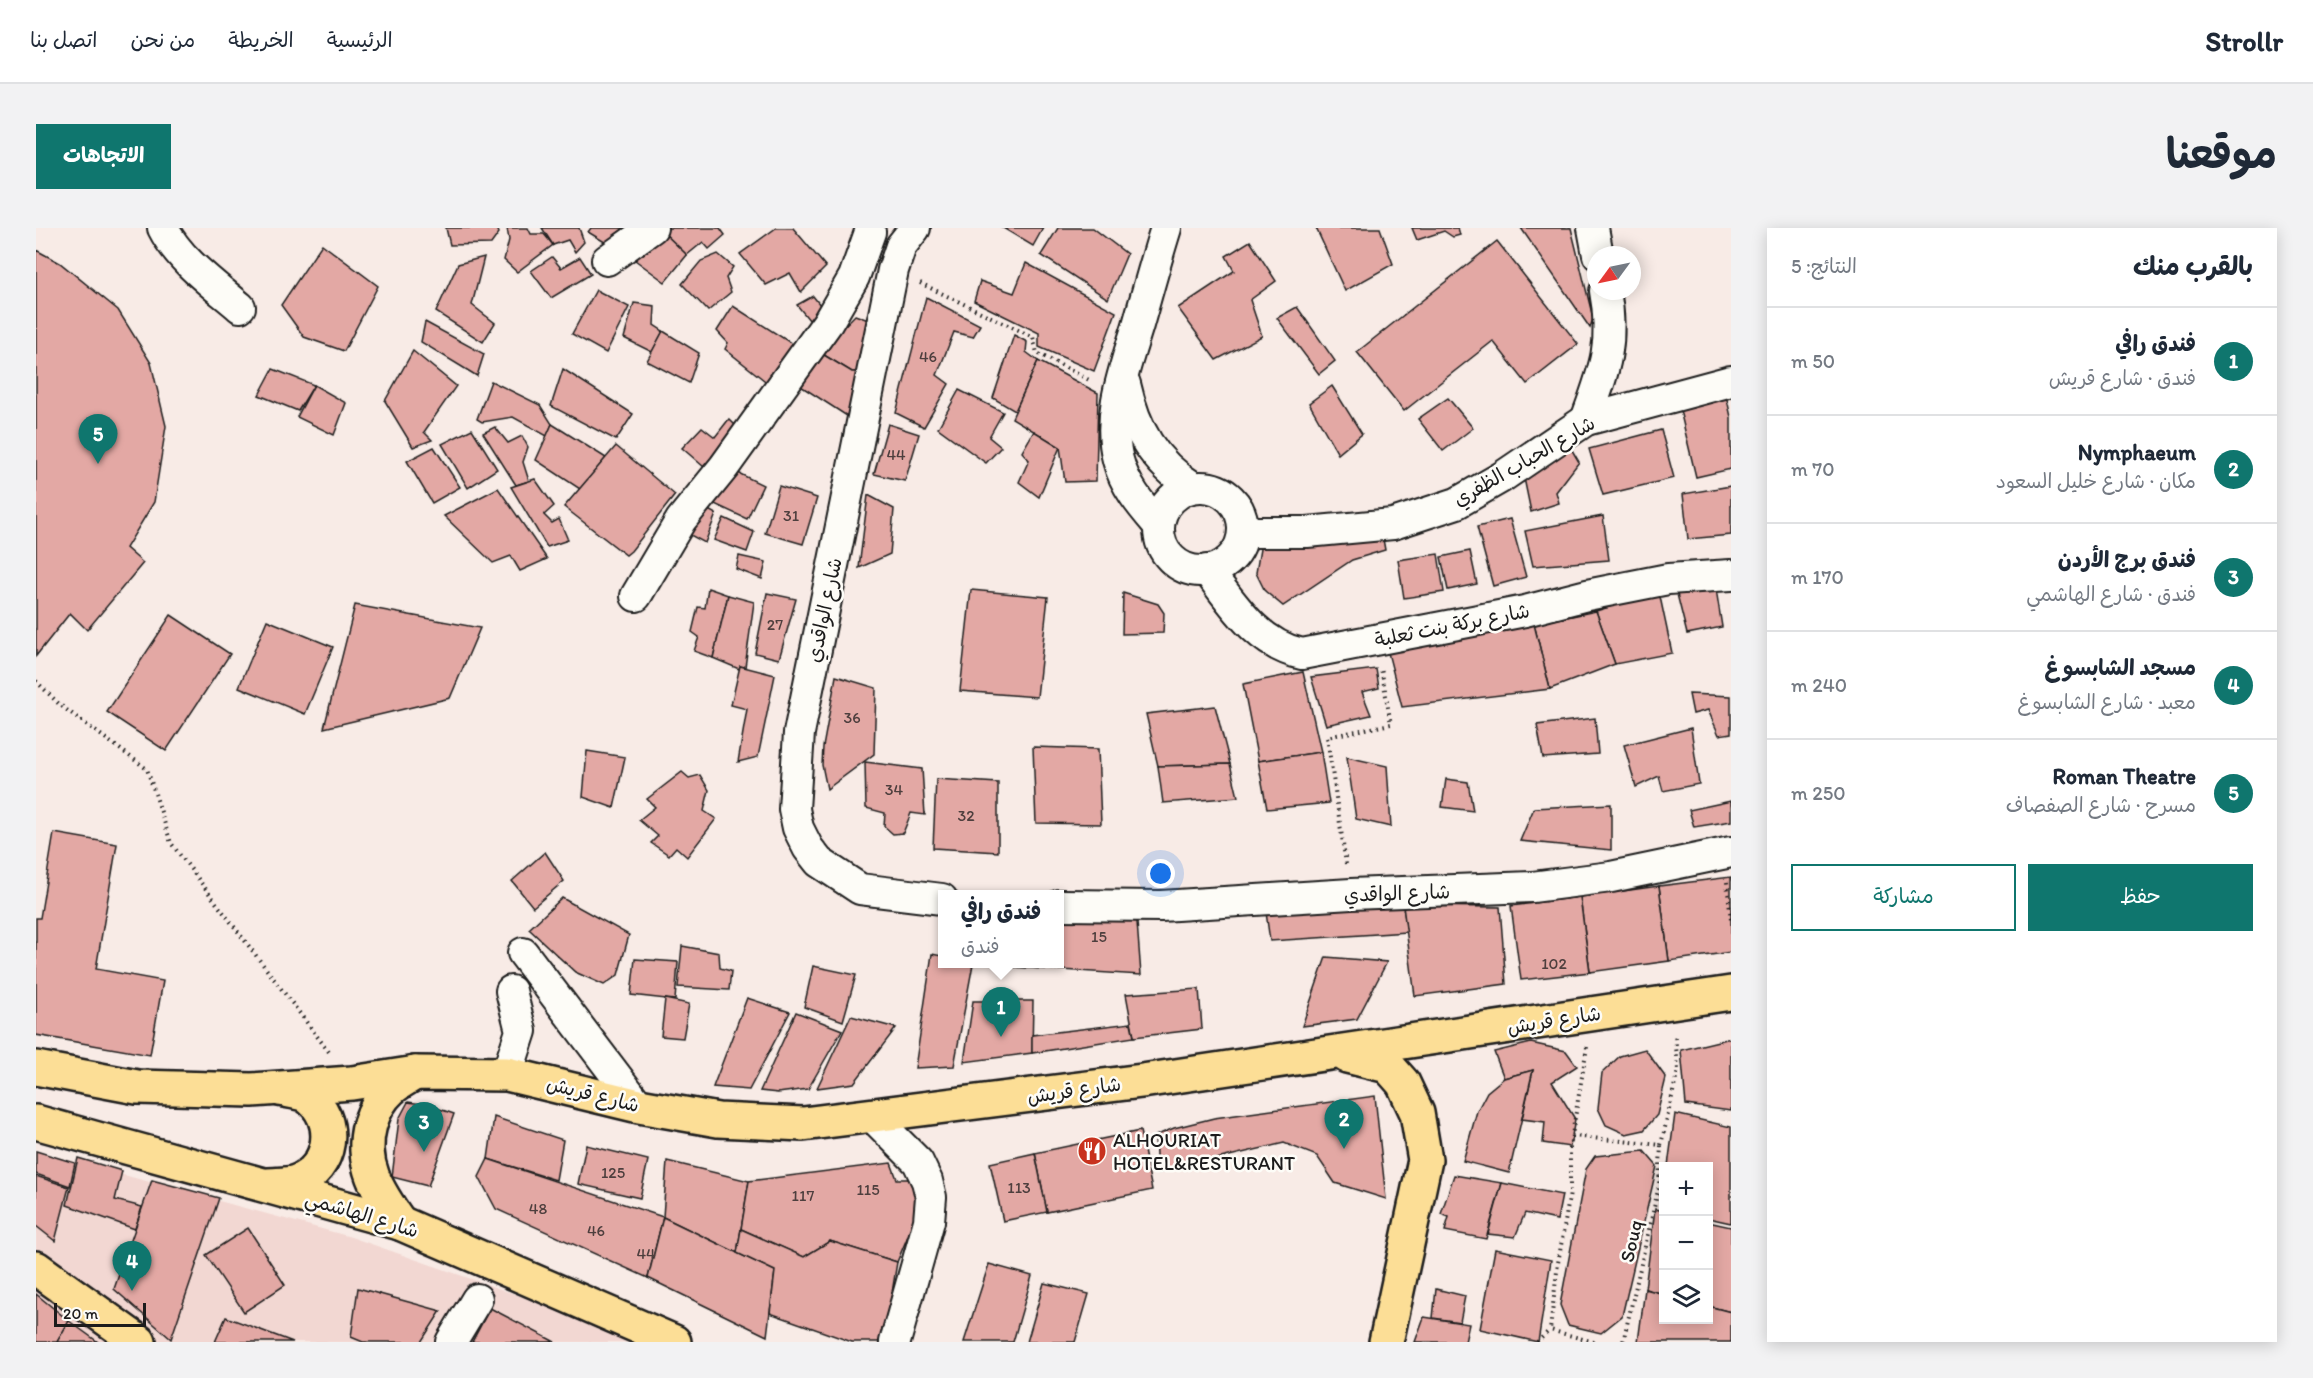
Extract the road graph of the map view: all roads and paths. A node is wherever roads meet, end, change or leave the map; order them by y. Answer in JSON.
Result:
{"nodes":[{"id":1,"x":163,"y":228,"type":"edge"},
{"id":2,"x":652,"y":228,"type":"edge"},
{"id":3,"x":1166,"y":228,"type":"edge"},
{"id":4,"x":1593,"y":228,"type":"edge"},
{"id":5,"x":866,"y":230,"type":"edge"},
{"id":6,"x":1596,"y":246,"type":"edge"},
{"id":7,"x":903,"y":248,"type":"edge"},
{"id":8,"x":607,"y":260,"type":"dead end"},
{"id":9,"x":1606,"y":300,"type":"edge"},
{"id":10,"x":240,"y":307,"type":"dead end"},
{"id":11,"x":1731,"y":381,"type":"edge"},
{"id":12,"x":1121,"y":385,"type":"junction"},
{"id":13,"x":1586,"y":420,"type":"junction"},
{"id":14,"x":1193,"y":487,"type":"junction"},
{"id":15,"x":1159,"y":526,"type":"junction"},
{"id":16,"x":1243,"y":532,"type":"junction"},
{"id":17,"x":1207,"y":570,"type":"junction"},
{"id":18,"x":1731,"y":575,"type":"edge"},
{"id":19,"x":636,"y":596,"type":"dead end"},
{"id":20,"x":1376,"y":640,"type":"junction"},
{"id":21,"x":36,"y":681,"type":"edge"},
{"id":22,"x":1728,"y":853,"type":"edge"},
{"id":23,"x":1351,"y":894,"type":"junction"},
{"id":24,"x":938,"y":899,"type":"edge"},
{"id":25,"x":1064,"y":905,"type":"edge"},
{"id":26,"x":1731,"y":920,"type":"edge"},
{"id":27,"x":523,"y":953,"type":"dead end"},
{"id":28,"x":511,"y":992,"type":"dead end"},
{"id":29,"x":1731,"y":993,"type":"edge"},
{"id":30,"x":1672,"y":1002,"type":"junction"},
{"id":31,"x":1593,"y":1014,"type":"junction"},
{"id":32,"x":1333,"y":1053,"type":"junction"},
{"id":33,"x":36,"y":1068,"type":"edge"},
{"id":34,"x":416,"y":1072,"type":"junction"},
{"id":35,"x":507,"y":1074,"type":"junction"},
{"id":36,"x":351,"y":1083,"type":"junction"},
{"id":37,"x":280,"y":1089,"type":"junction"},
{"id":38,"x":639,"y":1106,"type":"junction"},
{"id":39,"x":873,"y":1117,"type":"junction"},
{"id":40,"x":36,"y":1122,"type":"edge"},
{"id":41,"x":1572,"y":1136,"type":"junction"},
{"id":42,"x":1661,"y":1145,"type":"junction"},
{"id":43,"x":266,"y":1185,"type":"junction"},
{"id":44,"x":400,"y":1222,"type":"junction"},
{"id":45,"x":36,"y":1268,"type":"edge"},
{"id":46,"x":477,"y":1299,"type":"dead end"},
{"id":47,"x":1550,"y":1330,"type":"junction"},
{"id":48,"x":139,"y":1342,"type":"edge"},
{"id":49,"x":451,"y":1342,"type":"edge"},
{"id":50,"x":674,"y":1342,"type":"edge"},
{"id":51,"x":895,"y":1342,"type":"edge"},
{"id":52,"x":1386,"y":1342,"type":"edge"},
{"id":53,"x":1537,"y":1342,"type":"edge"},
{"id":54,"x":1594,"y":1342,"type":"edge"},
{"id":55,"x":1623,"y":1342,"type":"edge"}],
"edges":[{"from":1,"to":10,"type":"street"},
{"from":2,"to":8,"type":"street"},
{"from":3,"to":12,"type":"street"},
{"from":4,"to":6,"type":"street"},
{"from":5,"to":7,"type":"street"},
{"from":5,"to":19,"type":"street"},
{"from":7,"to":12,"type":"path"},
{"from":7,"to":24,"type":"street","name":"شارع الواقدي"},
{"from":9,"to":13,"type":"street"},
{"from":11,"to":13,"type":"street","name":"شارع الحباب الظفري"},
{"from":12,"to":14,"type":"street"},
{"from":12,"to":15,"type":"street"},
{"from":13,"to":16,"type":"street","name":"شارع الحباب الظفري"},
{"from":14,"to":15,"type":"street"},
{"from":14,"to":16,"type":"street"},
{"from":15,"to":17,"type":"street"},
{"from":16,"to":17,"type":"street"},
{"from":17,"to":20,"type":"street","name":"شارع بركة بنت ثعلبة"},
{"from":18,"to":20,"type":"street","name":"شارع بركة بنت ثعلبة"},
{"from":20,"to":23,"type":"path"},
{"from":21,"to":36,"type":"path"},
{"from":22,"to":23,"type":"street","name":"شارع الواقدي"},
{"from":22,"to":26,"type":"path"},
{"from":23,"to":25,"type":"street","name":"شارع الواقدي"},
{"from":27,"to":38,"type":"street"},
{"from":28,"to":35,"type":"street"},
{"from":29,"to":30,"type":"main road","name":"شارع قريش"},
{"from":30,"to":31,"type":"main road","name":"شارع قريش"},
{"from":30,"to":42,"type":"path","name":"Souq"},
{"from":31,"to":32,"type":"main road","name":"شارع قريش"},
{"from":31,"to":41,"type":"path"},
{"from":32,"to":39,"type":"main road","name":"شارع قريش"},
{"from":32,"to":52,"type":"main road"},
{"from":33,"to":37,"type":"main road"},
{"from":34,"to":35,"type":"main road","name":"شارع قريش"},
{"from":34,"to":36,"type":"main road"},
{"from":34,"to":44,"type":"main road"},
{"from":35,"to":38,"type":"main road","name":"شارع قريش"},
{"from":36,"to":37,"type":"main road"},
{"from":37,"to":43,"type":"main road"},
{"from":38,"to":39,"type":"main road","name":"شارع قريش"},
{"from":39,"to":51,"type":"street"},
{"from":40,"to":43,"type":"main road","name":"شارع الهاشمي"},
{"from":41,"to":42,"type":"path"},
{"from":41,"to":47,"type":"path"},
{"from":42,"to":55,"type":"path","name":"Souq"},
{"from":43,"to":44,"type":"main road","name":"شارع الهاشمي"},
{"from":44,"to":50,"type":"main road","name":"شارع الهاشمي"},
{"from":45,"to":48,"type":"main road"},
{"from":46,"to":49,"type":"street"},
{"from":47,"to":53,"type":"path"},
{"from":47,"to":54,"type":"path"}]}
